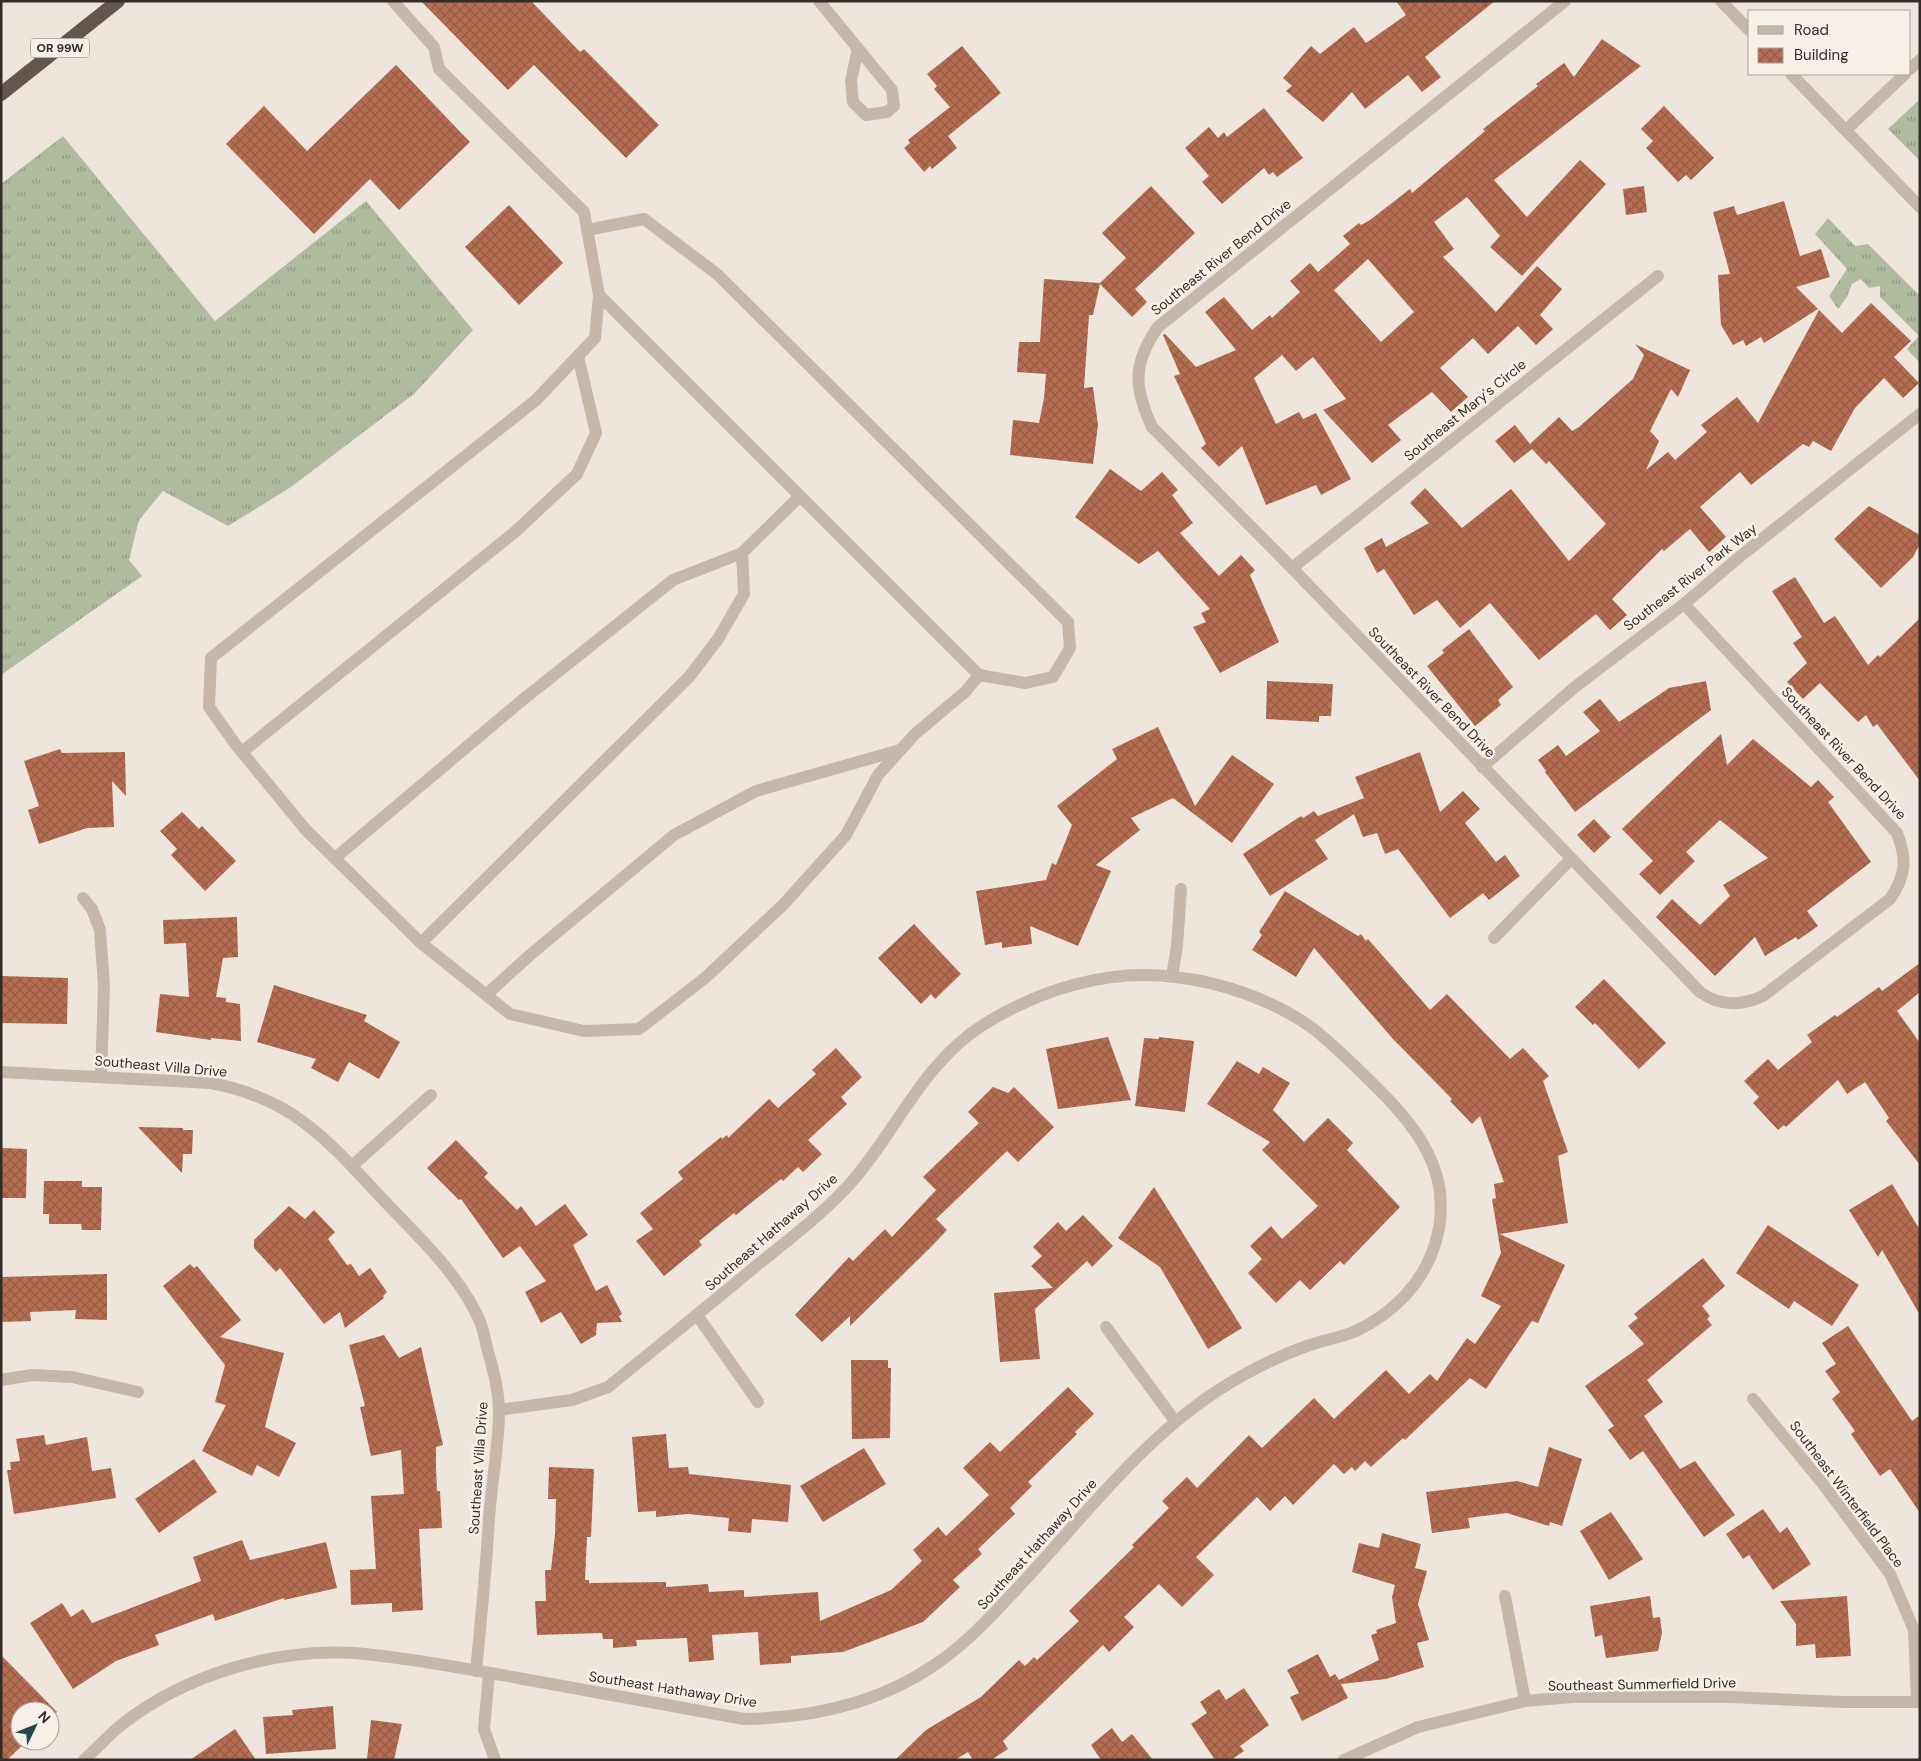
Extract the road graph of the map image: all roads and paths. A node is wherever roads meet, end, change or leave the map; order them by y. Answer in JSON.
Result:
{"nodes":[{"id":1,"x":118,"y":1,"type":"edge"},
{"id":2,"x":393,"y":1,"type":"edge"},
{"id":3,"x":819,"y":1,"type":"edge"},
{"id":4,"x":1565,"y":1,"type":"edge"},
{"id":5,"x":1721,"y":1,"type":"edge"},
{"id":6,"x":1748,"y":29,"type":"edge"},
{"id":7,"x":858,"y":48,"type":"junction"},
{"id":8,"x":1792,"y":75,"type":"edge"},
{"id":9,"x":1904,"y":75,"type":"edge"},
{"id":10,"x":1,"y":94,"type":"edge"},
{"id":11,"x":1846,"y":130,"type":"junction"},
{"id":12,"x":1920,"y":207,"type":"edge"},
{"id":13,"x":588,"y":230,"type":"junction"},
{"id":14,"x":1658,"y":276,"type":"dead end"},
{"id":15,"x":599,"y":295,"type":"junction"},
{"id":16,"x":578,"y":356,"type":"junction"},
{"id":17,"x":1920,"y":414,"type":"edge"},
{"id":18,"x":800,"y":496,"type":"junction"},
{"id":19,"x":742,"y":553,"type":"junction"},
{"id":20,"x":1292,"y":568,"type":"junction"},
{"id":21,"x":1684,"y":604,"type":"junction"},
{"id":22,"x":979,"y":675,"type":"junction"},
{"id":23,"x":900,"y":750,"type":"junction"},
{"id":24,"x":242,"y":752,"type":"junction"},
{"id":25,"x":1482,"y":767,"type":"junction"},
{"id":26,"x":335,"y":858,"type":"junction"},
{"id":27,"x":1572,"y":859,"type":"junction"},
{"id":28,"x":1181,"y":889,"type":"dead end"},
{"id":29,"x":83,"y":898,"type":"dead end"},
{"id":30,"x":1494,"y":938,"type":"dead end"},
{"id":31,"x":420,"y":943,"type":"junction"},
{"id":32,"x":1172,"y":976,"type":"junction"},
{"id":33,"x":486,"y":995,"type":"junction"},
{"id":34,"x":1,"y":1072,"type":"edge"},
{"id":35,"x":101,"y":1076,"type":"junction"},
{"id":36,"x":431,"y":1095,"type":"dead end"},
{"id":37,"x":352,"y":1166,"type":"junction"},
{"id":38,"x":697,"y":1315,"type":"junction"},
{"id":39,"x":1106,"y":1327,"type":"dead end"},
{"id":40,"x":1,"y":1380,"type":"edge"},
{"id":41,"x":138,"y":1392,"type":"dead end"},
{"id":42,"x":1753,"y":1399,"type":"dead end"},
{"id":43,"x":758,"y":1402,"type":"dead end"},
{"id":44,"x":499,"y":1410,"type":"junction"},
{"id":45,"x":1176,"y":1421,"type":"junction"},
{"id":46,"x":1505,"y":1596,"type":"dead end"},
{"id":47,"x":476,"y":1671,"type":"junction"},
{"id":48,"x":490,"y":1673,"type":"junction"},
{"id":49,"x":1525,"y":1701,"type":"junction"},
{"id":50,"x":1918,"y":1702,"type":"edge"},
{"id":51,"x":84,"y":1760,"type":"edge"},
{"id":52,"x":495,"y":1760,"type":"edge"},
{"id":53,"x":1344,"y":1760,"type":"edge"}],
"edges":[{"from":1,"to":10,"type":"highway","number":"OR 99W"},
{"from":2,"to":13,"type":"street"},
{"from":3,"to":7,"type":"street"},
{"from":4,"to":20,"type":"street","name":"Southeast River Bend Drive"},
{"from":5,"to":6,"type":"street"},
{"from":7,"to":7,"type":"street"},
{"from":8,"to":11,"type":"street"},
{"from":9,"to":11,"type":"street"},
{"from":11,"to":12,"type":"street"},
{"from":13,"to":15,"type":"street"},
{"from":13,"to":22,"type":"street"},
{"from":14,"to":20,"type":"street","name":"Southeast Mary's Circle"},
{"from":15,"to":16,"type":"street"},
{"from":15,"to":18,"type":"street"},
{"from":16,"to":24,"type":"street"},
{"from":16,"to":24,"type":"street"},
{"from":17,"to":21,"type":"street","name":"Southeast River Park Way"},
{"from":18,"to":19,"type":"street"},
{"from":18,"to":22,"type":"street"},
{"from":19,"to":26,"type":"street"},
{"from":19,"to":31,"type":"street"},
{"from":20,"to":25,"type":"street","name":"Southeast River Bend Drive"},
{"from":21,"to":25,"type":"street","name":"Southeast River Park Way"},
{"from":21,"to":27,"type":"street","name":"Southeast River Bend Drive"},
{"from":22,"to":23,"type":"street"},
{"from":23,"to":33,"type":"street"},
{"from":23,"to":33,"type":"street"},
{"from":24,"to":26,"type":"street"},
{"from":25,"to":27,"type":"street","name":"Southeast River Bend Drive"},
{"from":26,"to":31,"type":"street"},
{"from":27,"to":30,"type":"street"},
{"from":28,"to":32,"type":"street"},
{"from":29,"to":35,"type":"street"},
{"from":31,"to":33,"type":"street"},
{"from":32,"to":38,"type":"street","name":"Southeast Hathaway Drive"},
{"from":32,"to":45,"type":"street","name":"Southeast Hathaway Drive"},
{"from":34,"to":35,"type":"street","name":"Southeast Villa Drive"},
{"from":35,"to":37,"type":"street","name":"Southeast Villa Drive"},
{"from":36,"to":37,"type":"street"},
{"from":37,"to":44,"type":"street","name":"Southeast Villa Drive"},
{"from":38,"to":43,"type":"street"},
{"from":38,"to":44,"type":"street","name":"Southeast Hathaway Drive"},
{"from":39,"to":45,"type":"street"},
{"from":40,"to":41,"type":"street"},
{"from":42,"to":50,"type":"street","name":"Southeast Winterfield Place"},
{"from":44,"to":47,"type":"street","name":"Southeast Villa Drive"},
{"from":45,"to":48,"type":"street","name":"Southeast Hathaway Drive"},
{"from":46,"to":49,"type":"street"},
{"from":47,"to":48,"type":"street","name":"Southeast Hathaway Drive"},
{"from":47,"to":51,"type":"street","name":"Southeast Hathaway Drive"},
{"from":48,"to":52,"type":"street"},
{"from":49,"to":50,"type":"street","name":"Southeast Summerfield Drive"},
{"from":49,"to":53,"type":"street","name":"Southeast Summerfield Drive"}]}
